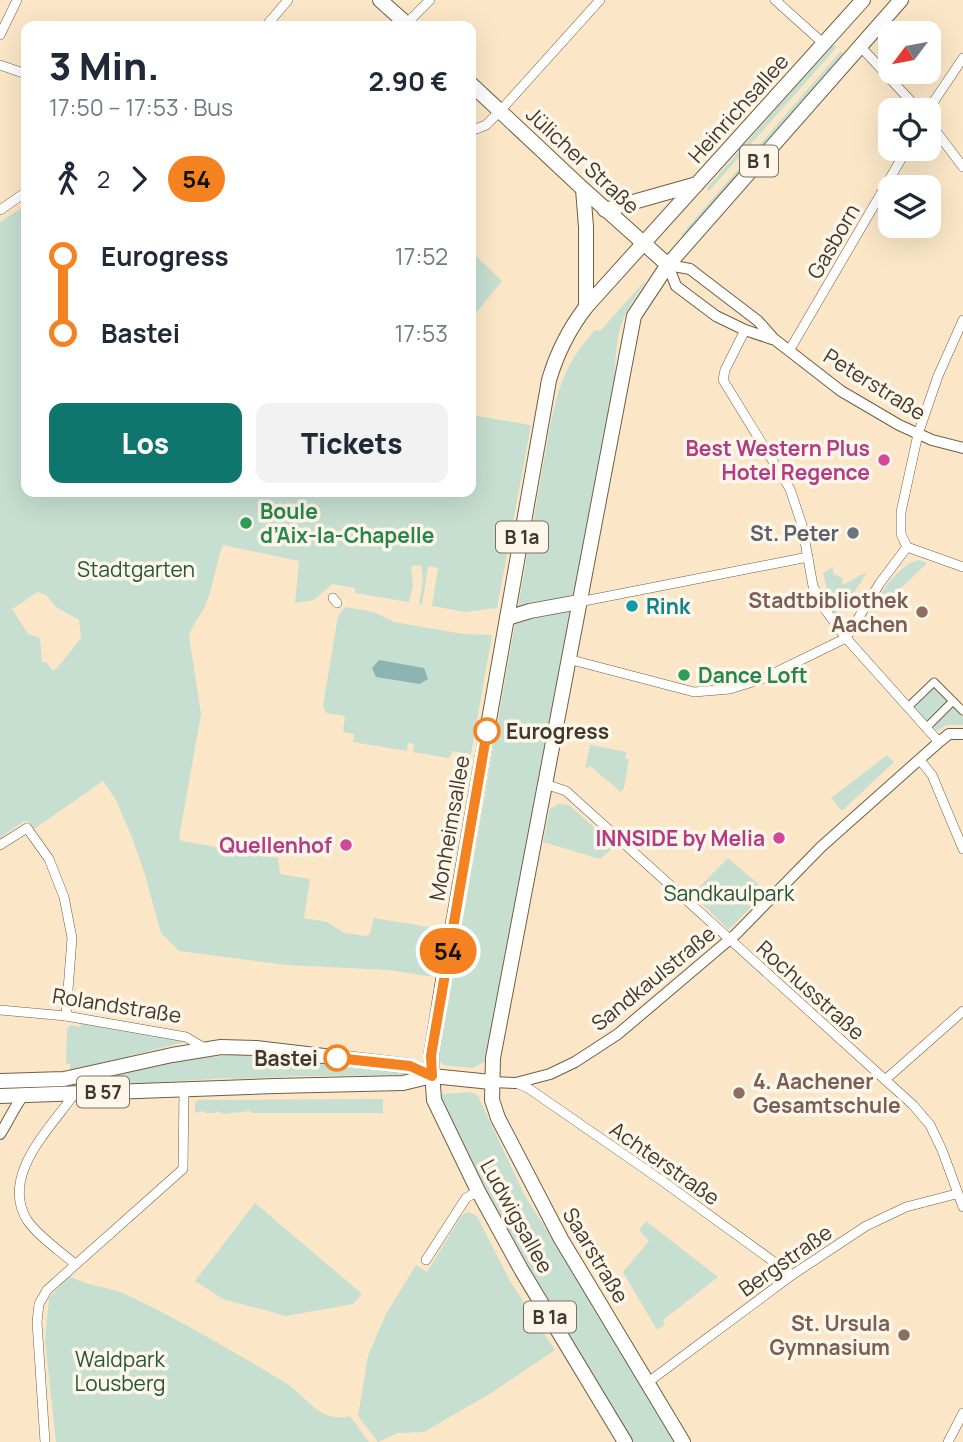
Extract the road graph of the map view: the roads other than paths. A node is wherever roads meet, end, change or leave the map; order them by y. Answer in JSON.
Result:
{"nodes":[{"id":1,"x":17,"y":0,"type":"edge"},
{"id":2,"x":288,"y":0,"type":"edge"},
{"id":3,"x":380,"y":0,"type":"edge"},
{"id":4,"x":430,"y":0,"type":"edge"},
{"id":5,"x":600,"y":0,"type":"edge"},
{"id":6,"x":775,"y":0,"type":"edge"},
{"id":7,"x":863,"y":0,"type":"edge"},
{"id":8,"x":901,"y":0,"type":"edge"},
{"id":9,"x":270,"y":21,"type":"edge"},
{"id":10,"x":404,"y":21,"type":"edge"},
{"id":11,"x":412,"y":21,"type":"edge"},
{"id":12,"x":0,"y":35,"type":"edge"},
{"id":13,"x":824,"y":44,"type":"junction"},
{"id":14,"x":860,"y":46,"type":"junction"},
{"id":15,"x":963,"y":58,"type":"edge"},
{"id":16,"x":0,"y":65,"type":"edge"},
{"id":17,"x":21,"y":72,"type":"edge"},
{"id":18,"x":476,"y":89,"type":"edge"},
{"id":19,"x":908,"y":98,"type":"edge"},
{"id":20,"x":936,"y":98,"type":"edge"},
{"id":21,"x":500,"y":111,"type":"junction"},
{"id":22,"x":476,"y":129,"type":"edge"},
{"id":23,"x":941,"y":138,"type":"edge"},
{"id":24,"x":900,"y":161,"type":"edge"},
{"id":25,"x":963,"y":167,"type":"edge"},
{"id":26,"x":698,"y":183,"type":"junction"},
{"id":27,"x":583,"y":190,"type":"junction"},
{"id":28,"x":21,"y":195,"type":"edge"},
{"id":29,"x":2,"y":206,"type":"edge"},
{"id":30,"x":605,"y":210,"type":"junction"},
{"id":31,"x":643,"y":244,"type":"junction"},
{"id":32,"x":668,"y":265,"type":"junction"},
{"id":33,"x":586,"y":307,"type":"junction"},
{"id":34,"x":963,"y":320,"type":"edge"},
{"id":35,"x":746,"y":330,"type":"junction"},
{"id":36,"x":774,"y":339,"type":"junction"},
{"id":37,"x":789,"y":351,"type":"junction"},
{"id":38,"x":918,"y":434,"type":"junction"},
{"id":39,"x":963,"y":449,"type":"edge"},
{"id":40,"x":907,"y":547,"type":"junction"},
{"id":41,"x":808,"y":558,"type":"junction"},
{"id":42,"x":963,"y":567,"type":"edge"},
{"id":43,"x":579,"y":602,"type":"junction"},
{"id":44,"x":507,"y":618,"type":"junction"},
{"id":45,"x":846,"y":638,"type":"junction"},
{"id":46,"x":568,"y":659,"type":"junction"},
{"id":47,"x":953,"y":701,"type":"junction"},
{"id":48,"x":908,"y":707,"type":"junction"},
{"id":49,"x":963,"y":711,"type":"edge"},
{"id":50,"x":926,"y":728,"type":"junction"},
{"id":51,"x":963,"y":734,"type":"edge"},
{"id":52,"x":939,"y":742,"type":"junction"},
{"id":53,"x":920,"y":760,"type":"junction"},
{"id":54,"x":545,"y":784,"type":"junction"},
{"id":55,"x":0,"y":845,"type":"edge"},
{"id":56,"x":963,"y":849,"type":"edge"},
{"id":57,"x":730,"y":940,"type":"junction"},
{"id":58,"x":0,"y":1010,"type":"edge"},
{"id":59,"x":963,"y":1011,"type":"edge"},
{"id":60,"x":66,"y":1016,"type":"junction"},
{"id":61,"x":206,"y":1049,"type":"junction"},
{"id":62,"x":432,"y":1076,"type":"junction"},
{"id":63,"x":47,"y":1080,"type":"junction"},
{"id":64,"x":885,"y":1080,"type":"junction"},
{"id":65,"x":0,"y":1081,"type":"edge"},
{"id":66,"x":491,"y":1082,"type":"junction"},
{"id":67,"x":516,"y":1083,"type":"junction"},
{"id":68,"x":184,"y":1089,"type":"junction"},
{"id":69,"x":75,"y":1093,"type":"junction"},
{"id":70,"x":21,"y":1096,"type":"junction"},
{"id":71,"x":0,"y":1097,"type":"edge"},
{"id":72,"x":0,"y":1135,"type":"edge"},
{"id":73,"x":478,"y":1191,"type":"junction"},
{"id":74,"x":956,"y":1194,"type":"junction"},
{"id":75,"x":963,"y":1208,"type":"edge"},
{"id":76,"x":426,"y":1260,"type":"dead end"},
{"id":77,"x":75,"y":1264,"type":"junction"},
{"id":78,"x":792,"y":1275,"type":"junction"},
{"id":79,"x":648,"y":1383,"type":"junction"},
{"id":80,"x":963,"y":1413,"type":"edge"},
{"id":81,"x":45,"y":1442,"type":"edge"},
{"id":82,"x":625,"y":1442,"type":"edge"},
{"id":83,"x":683,"y":1442,"type":"edge"},
{"id":84,"x":948,"y":1442,"type":"edge"}],
"edges":[{"from":1,"to":12,"type":"street"},
{"from":2,"to":9,"type":"street"},
{"from":3,"to":10,"type":"main road"},
{"from":4,"to":11,"type":"street"},
{"from":5,"to":21,"type":"street"},
{"from":6,"to":13,"type":"street"},
{"from":7,"to":13,"type":"main road","name":"Heinrichsallee","number":"B 1"},
{"from":8,"to":14,"type":"main road","number":"B 1"},
{"from":13,"to":26,"type":"main road","name":"Heinrichsallee","number":"B 1"},
{"from":14,"to":19,"type":"street"},
{"from":14,"to":32,"type":"main road","number":"B 1"},
{"from":15,"to":20,"type":"street"},
{"from":16,"to":17,"type":"street"},
{"from":18,"to":21,"type":"main road","name":"Jülicher Straße"},
{"from":21,"to":22,"type":"street"},
{"from":21,"to":27,"type":"main road","name":"Jülicher Straße"},
{"from":23,"to":25,"type":"street"},
{"from":24,"to":37,"type":"street","name":"Gasborn"},
{"from":26,"to":30,"type":"main road"},
{"from":26,"to":31,"type":"main road","name":"Heinrichsallee","number":"B 1a"},
{"from":27,"to":30,"type":"main road","name":"Jülicher Straße"},
{"from":27,"to":33,"type":"main road"},
{"from":28,"to":29,"type":"street"},
{"from":30,"to":31,"type":"main road","name":"Jülicher Straße"},
{"from":31,"to":32,"type":"main road","name":"Jülicher Straße"},
{"from":31,"to":33,"type":"main road","name":"Monheimsallee","number":"B 1a"},
{"from":32,"to":35,"type":"street","name":"Peterstraße"},
{"from":32,"to":36,"type":"street","name":"Peterstraße"},
{"from":32,"to":43,"type":"main road","number":"B 1a"},
{"from":33,"to":44,"type":"main road","name":"Monheimsallee","number":"B 1a"},
{"from":34,"to":38,"type":"street"},
{"from":35,"to":36,"type":"street","name":"Peterstraße"},
{"from":35,"to":41,"type":"street"},
{"from":36,"to":37,"type":"street","name":"Peterstraße"},
{"from":37,"to":38,"type":"street","name":"Peterstraße"},
{"from":38,"to":39,"type":"street","name":"Peterstraße"},
{"from":38,"to":40,"type":"street"},
{"from":40,"to":42,"type":"street"},
{"from":40,"to":45,"type":"street"},
{"from":41,"to":43,"type":"street"},
{"from":41,"to":45,"type":"street"},
{"from":43,"to":44,"type":"main road"},
{"from":43,"to":46,"type":"main road","number":"B 1a"},
{"from":44,"to":62,"type":"main road","name":"Monheimsallee","number":"B 1a"},
{"from":45,"to":46,"type":"street"},
{"from":45,"to":48,"type":"street"},
{"from":46,"to":54,"type":"main road","number":"B 1a"},
{"from":47,"to":48,"type":"street"},
{"from":47,"to":49,"type":"street"},
{"from":47,"to":50,"type":"street"},
{"from":48,"to":50,"type":"street"},
{"from":50,"to":52,"type":"street"},
{"from":51,"to":52,"type":"street"},
{"from":52,"to":53,"type":"street","name":"Sandkaulstraße"},
{"from":53,"to":56,"type":"street"},
{"from":53,"to":57,"type":"street","name":"Sandkaulstraße"},
{"from":54,"to":57,"type":"street","name":"Rochusstraße"},
{"from":54,"to":66,"type":"main road","number":"B 1a"},
{"from":55,"to":60,"type":"street"},
{"from":57,"to":64,"type":"street","name":"Rochusstraße"},
{"from":57,"to":67,"type":"street","name":"Sandkaulstraße"},
{"from":58,"to":60,"type":"street","name":"Rolandstraße"},
{"from":59,"to":64,"type":"street"},
{"from":60,"to":61,"type":"street","name":"Rolandstraße"},
{"from":61,"to":62,"type":"main road","name":"Rolandstraße","number":"B 57"},
{"from":61,"to":63,"type":"main road","number":"B 57"},
{"from":62,"to":66,"type":"main road","number":"B 57"},
{"from":62,"to":68,"type":"main road","number":"B 57"},
{"from":62,"to":73,"type":"main road","name":"Ludwigsallee","number":"B 1a"},
{"from":63,"to":65,"type":"main road","number":"B 57"},
{"from":63,"to":70,"type":"street"},
{"from":64,"to":74,"type":"street","name":"Rochusstraße"},
{"from":66,"to":67,"type":"street","name":"Sandkaulstraße"},
{"from":66,"to":79,"type":"main road","name":"Saarstraße","number":"B 1a"},
{"from":67,"to":78,"type":"street","name":"Achterstraße"},
{"from":68,"to":69,"type":"main road","number":"B 57"},
{"from":68,"to":77,"type":"street"},
{"from":69,"to":70,"type":"main road","number":"B 57"},
{"from":69,"to":77,"type":"street"},
{"from":70,"to":71,"type":"main road","number":"B 57"},
{"from":70,"to":72,"type":"street"},
{"from":73,"to":76,"type":"street"},
{"from":73,"to":82,"type":"main road","name":"Ludwigsallee","number":"B 1a"},
{"from":74,"to":75,"type":"street","name":"Rochusstraße"},
{"from":74,"to":78,"type":"street","name":"Bergstraße"},
{"from":77,"to":81,"type":"street"},
{"from":78,"to":79,"type":"street","name":"Bergstraße"},
{"from":79,"to":83,"type":"main road","name":"Saarstraße","number":"B 1a"},
{"from":80,"to":84,"type":"street"}]}
